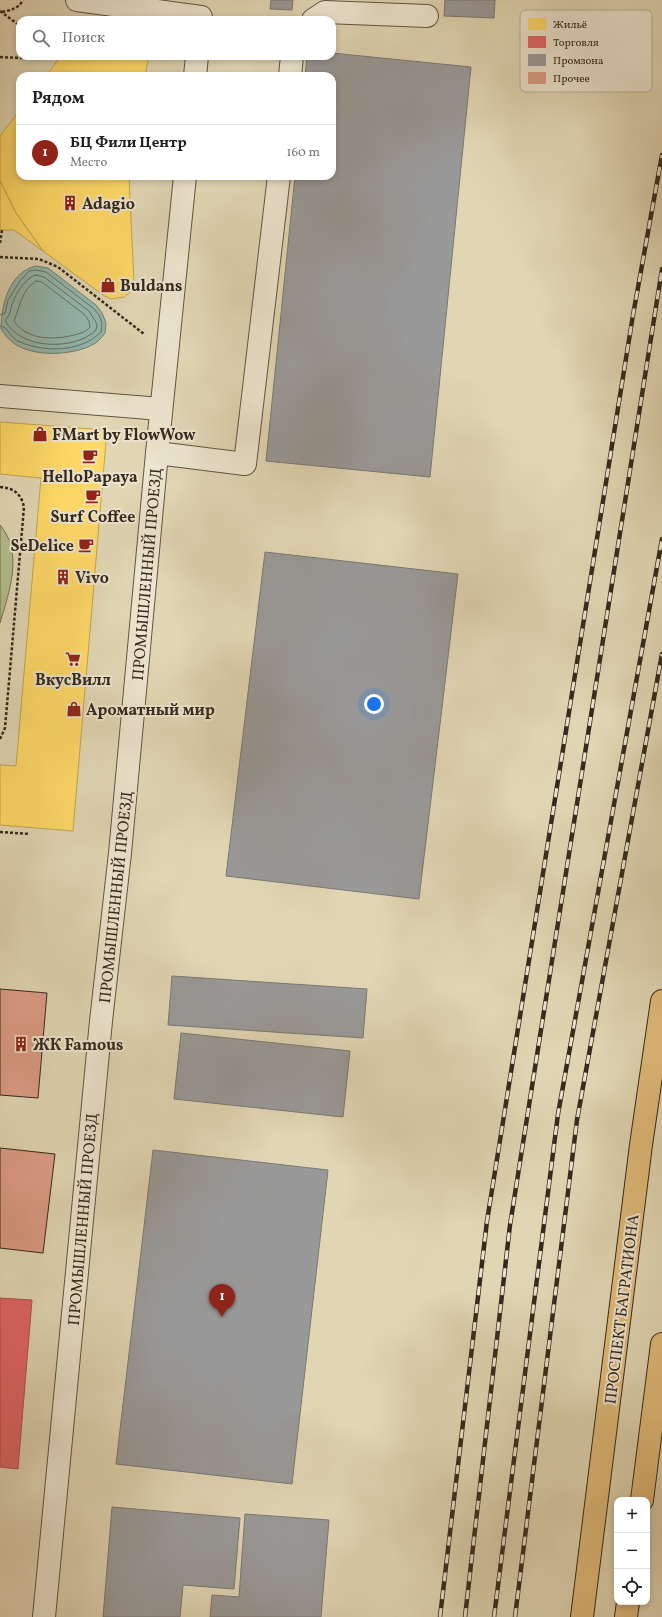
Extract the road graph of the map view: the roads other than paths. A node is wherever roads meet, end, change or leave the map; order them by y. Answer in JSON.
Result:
{"nodes":[{"id":1,"x":77,"y":0,"type":"edge"},
{"id":2,"x":201,"y":12,"type":"edge"},
{"id":3,"x":319,"y":16,"type":"edge"},
{"id":4,"x":427,"y":16,"type":"dead end"},
{"id":5,"x":197,"y":60,"type":"edge"},
{"id":6,"x":292,"y":60,"type":"edge"},
{"id":7,"x":195,"y":72,"type":"edge"},
{"id":8,"x":290,"y":72,"type":"edge"},
{"id":9,"x":185,"y":180,"type":"edge"},
{"id":10,"x":278,"y":180,"type":"edge"},
{"id":11,"x":0,"y":396,"type":"edge"},
{"id":12,"x":161,"y":409,"type":"junction"},
{"id":13,"x":157,"y":453,"type":"junction"},
{"id":14,"x":662,"y":1000,"type":"edge"},
{"id":15,"x":662,"y":1344,"type":"edge"},
{"id":16,"x":642,"y":1497,"type":"edge"},
{"id":17,"x":628,"y":1605,"type":"edge"},
{"id":18,"x":44,"y":1617,"type":"edge"},
{"id":19,"x":582,"y":1617,"type":"edge"},
{"id":20,"x":626,"y":1617,"type":"edge"}],
"edges":[{"from":1,"to":2,"type":"street"},
{"from":3,"to":4,"type":"street"},
{"from":5,"to":7,"type":"street"},
{"from":6,"to":8,"type":"street"},
{"from":9,"to":12,"type":"street","name":"ПРОМЫШЛЕННЫЙ ПРОЕЗД"},
{"from":10,"to":13,"type":"street"},
{"from":11,"to":12,"type":"street"},
{"from":12,"to":13,"type":"street","name":"ПРОМЫШЛЕННЫЙ ПРОЕЗД"},
{"from":13,"to":18,"type":"street","name":"ПРОМЫШЛЕННЫЙ ПРОЕЗД"},
{"from":14,"to":19,"type":"main road","name":"ПРОСПЕКТ БАГРАТИОНА"},
{"from":15,"to":16,"type":"main road"},
{"from":17,"to":20,"type":"main road"}]}
